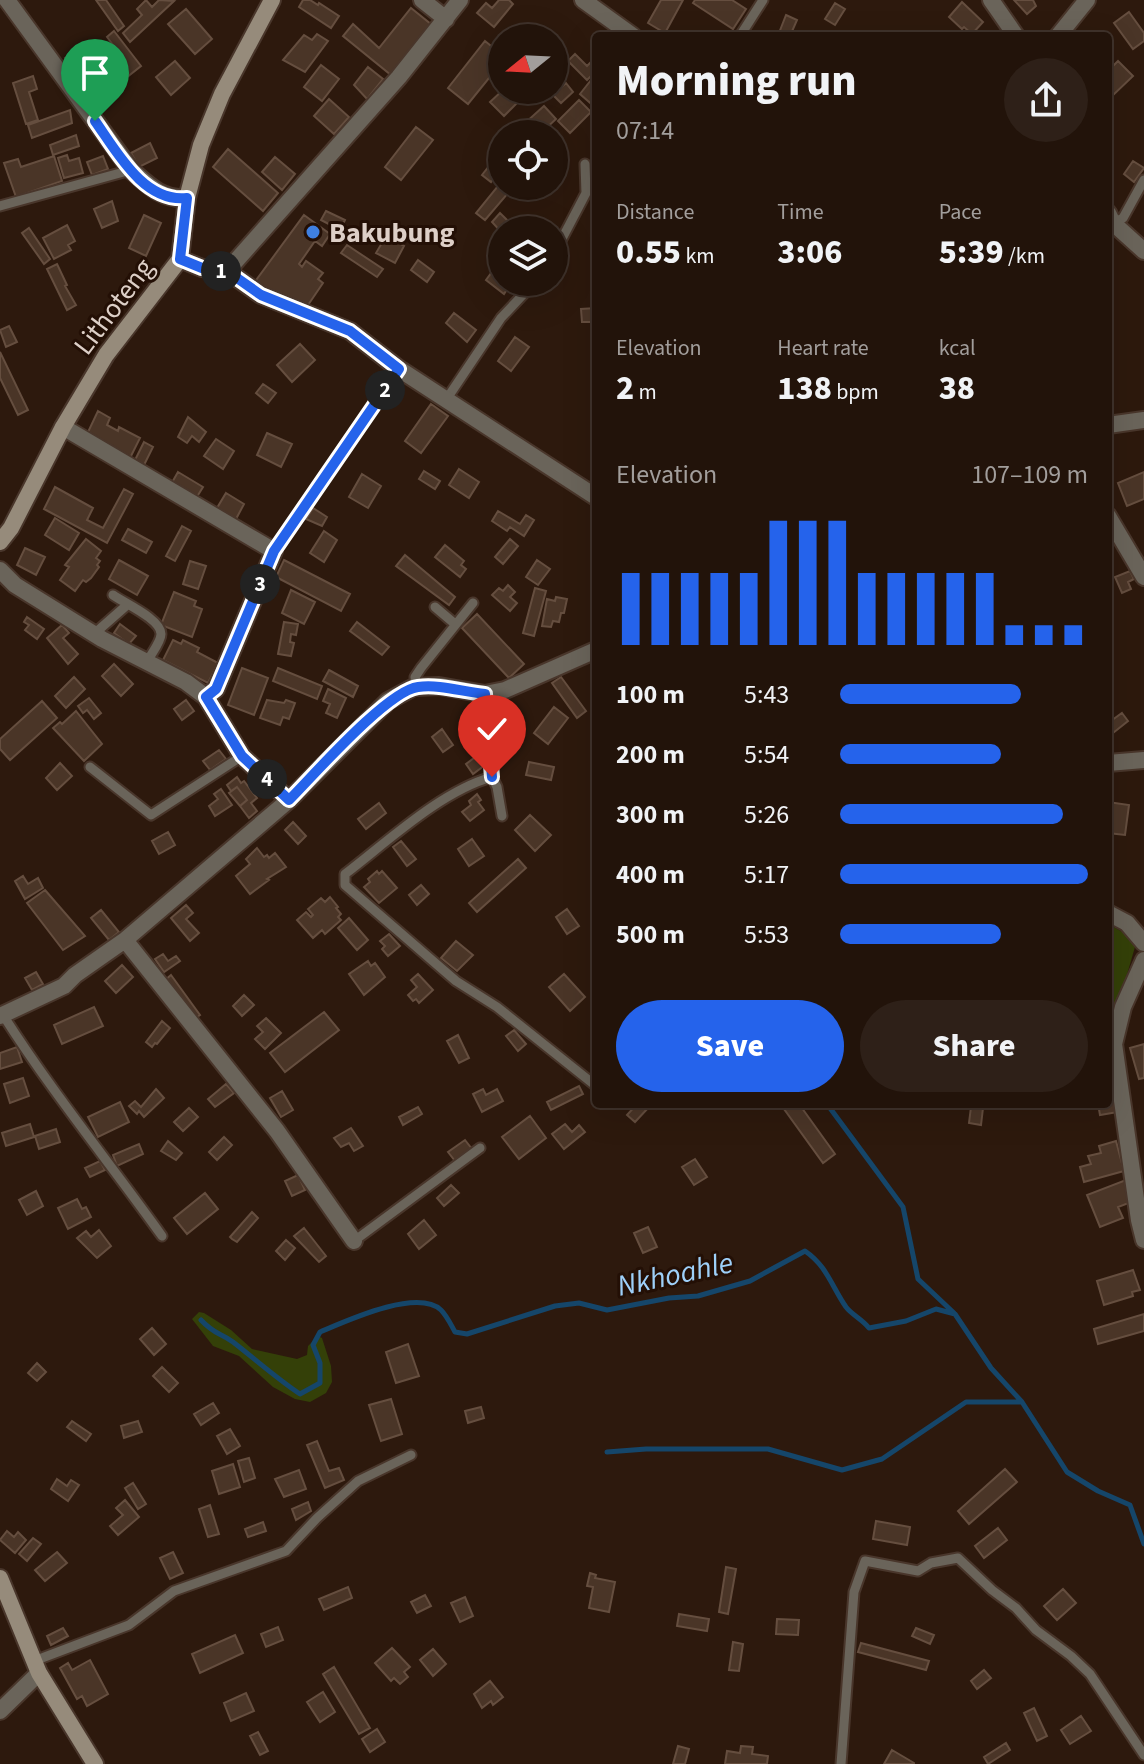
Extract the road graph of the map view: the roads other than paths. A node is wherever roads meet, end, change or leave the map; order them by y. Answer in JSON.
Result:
{"nodes":[{"id":1,"x":7,"y":0,"type":"edge"},
{"id":2,"x":272,"y":0,"type":"edge"},
{"id":3,"x":422,"y":0,"type":"edge"},
{"id":4,"x":460,"y":0,"type":"edge"},
{"id":5,"x":583,"y":0,"type":"edge"},
{"id":6,"x":763,"y":0,"type":"edge"},
{"id":7,"x":991,"y":0,"type":"edge"},
{"id":8,"x":1087,"y":0,"type":"edge"},
{"id":9,"x":446,"y":19,"type":"junction"},
{"id":10,"x":627,"y":32,"type":"edge"},
{"id":11,"x":743,"y":32,"type":"edge"},
{"id":12,"x":1013,"y":32,"type":"edge"},
{"id":13,"x":1061,"y":32,"type":"edge"},
{"id":14,"x":585,"y":164,"type":"dead end"},
{"id":15,"x":131,"y":170,"type":"junction"},
{"id":16,"x":1144,"y":180,"type":"edge"},
{"id":17,"x":187,"y":198,"type":"junction"},
{"id":18,"x":0,"y":206,"type":"edge"},
{"id":19,"x":1112,"y":218,"type":"edge"},
{"id":20,"x":1112,"y":219,"type":"edge"},
{"id":21,"x":568,"y":227,"type":"edge"},
{"id":22,"x":1144,"y":251,"type":"edge"},
{"id":23,"x":180,"y":259,"type":"junction"},
{"id":24,"x":227,"y":271,"type":"junction"},
{"id":25,"x":522,"y":296,"type":"edge"},
{"id":26,"x":399,"y":369,"type":"junction"},
{"id":27,"x":446,"y":400,"type":"junction"},
{"id":28,"x":1144,"y":420,"type":"edge"},
{"id":29,"x":1112,"y":424,"type":"edge"},
{"id":30,"x":63,"y":427,"type":"junction"},
{"id":31,"x":592,"y":494,"type":"edge"},
{"id":32,"x":1112,"y":523,"type":"edge"},
{"id":33,"x":4,"y":531,"type":"edge"},
{"id":34,"x":274,"y":551,"type":"junction"},
{"id":35,"x":0,"y":570,"type":"edge"},
{"id":36,"x":1144,"y":577,"type":"edge"},
{"id":37,"x":113,"y":595,"type":"dead end"},
{"id":38,"x":473,"y":603,"type":"dead end"},
{"id":39,"x":127,"y":605,"type":"junction"},
{"id":40,"x":435,"y":607,"type":"dead end"},
{"id":41,"x":455,"y":624,"type":"junction"},
{"id":42,"x":94,"y":634,"type":"junction"},
{"id":43,"x":592,"y":652,"type":"edge"},
{"id":44,"x":147,"y":662,"type":"junction"},
{"id":45,"x":417,"y":687,"type":"junction"},
{"id":46,"x":485,"y":694,"type":"junction"},
{"id":47,"x":206,"y":697,"type":"junction"},
{"id":48,"x":242,"y":756,"type":"junction"},
{"id":49,"x":1144,"y":760,"type":"edge"},
{"id":50,"x":1112,"y":763,"type":"edge"},
{"id":51,"x":90,"y":767,"type":"dead end"},
{"id":52,"x":492,"y":777,"type":"junction"},
{"id":53,"x":289,"y":800,"type":"junction"},
{"id":54,"x":502,"y":816,"type":"dead end"},
{"id":55,"x":1112,"y":915,"type":"edge"},
{"id":56,"x":125,"y":940,"type":"junction"},
{"id":57,"x":1144,"y":943,"type":"edge"},
{"id":58,"x":1144,"y":960,"type":"edge"},
{"id":59,"x":2,"y":1016,"type":"edge"},
{"id":60,"x":592,"y":1083,"type":"edge"},
{"id":61,"x":480,"y":1148,"type":"dead end"},
{"id":62,"x":162,"y":1236,"type":"dead end"},
{"id":63,"x":1144,"y":1240,"type":"edge"},
{"id":64,"x":354,"y":1241,"type":"joint"},
{"id":65,"x":411,"y":1455,"type":"dead end"},
{"id":66,"x":0,"y":1578,"type":"edge"},
{"id":67,"x":36,"y":1667,"type":"junction"},
{"id":68,"x":0,"y":1711,"type":"edge"},
{"id":69,"x":1144,"y":1755,"type":"edge"},
{"id":70,"x":95,"y":1764,"type":"edge"},
{"id":71,"x":841,"y":1764,"type":"edge"}],
"edges":[{"from":1,"to":15,"type":"street"},
{"from":2,"to":17,"type":"main road","name":"Lithoteng"},
{"from":3,"to":9,"type":"street"},
{"from":4,"to":9,"type":"street"},
{"from":5,"to":10,"type":"street"},
{"from":6,"to":11,"type":"lane"},
{"from":7,"to":12,"type":"street"},
{"from":8,"to":13,"type":"street"},
{"from":9,"to":24,"type":"street"},
{"from":14,"to":21,"type":"lane"},
{"from":15,"to":17,"type":"street"},
{"from":15,"to":18,"type":"lane"},
{"from":16,"to":19,"type":"lane"},
{"from":17,"to":23,"type":"main road","name":"Lithoteng"},
{"from":20,"to":22,"type":"street"},
{"from":23,"to":24,"type":"street"},
{"from":23,"to":30,"type":"main road","name":"Lithoteng"},
{"from":24,"to":26,"type":"street"},
{"from":25,"to":27,"type":"lane"},
{"from":26,"to":27,"type":"street"},
{"from":26,"to":34,"type":"lane"},
{"from":27,"to":31,"type":"street"},
{"from":28,"to":29,"type":"street"},
{"from":30,"to":33,"type":"main road","name":"Lithoteng"},
{"from":30,"to":34,"type":"street"},
{"from":32,"to":36,"type":"street"},
{"from":34,"to":47,"type":"street"},
{"from":35,"to":42,"type":"street"},
{"from":37,"to":39,"type":"lane"},
{"from":38,"to":41,"type":"lane"},
{"from":39,"to":42,"type":"lane"},
{"from":39,"to":44,"type":"lane"},
{"from":40,"to":41,"type":"lane"},
{"from":41,"to":45,"type":"lane"},
{"from":42,"to":44,"type":"street"},
{"from":43,"to":46,"type":"street"},
{"from":44,"to":47,"type":"street"},
{"from":45,"to":46,"type":"street"},
{"from":45,"to":53,"type":"street"},
{"from":46,"to":52,"type":"lane"},
{"from":47,"to":48,"type":"street"},
{"from":48,"to":51,"type":"lane"},
{"from":48,"to":53,"type":"street"},
{"from":49,"to":50,"type":"street"},
{"from":52,"to":54,"type":"lane"},
{"from":52,"to":60,"type":"lane"},
{"from":53,"to":56,"type":"street"},
{"from":55,"to":57,"type":"street"},
{"from":56,"to":59,"type":"street"},
{"from":56,"to":64,"type":"street"},
{"from":58,"to":63,"type":"street"},
{"from":59,"to":62,"type":"lane"},
{"from":61,"to":64,"type":"lane"},
{"from":65,"to":67,"type":"lane"},
{"from":66,"to":67,"type":"main road"},
{"from":67,"to":68,"type":"street"},
{"from":67,"to":70,"type":"main road"},
{"from":69,"to":71,"type":"lane"}]}
